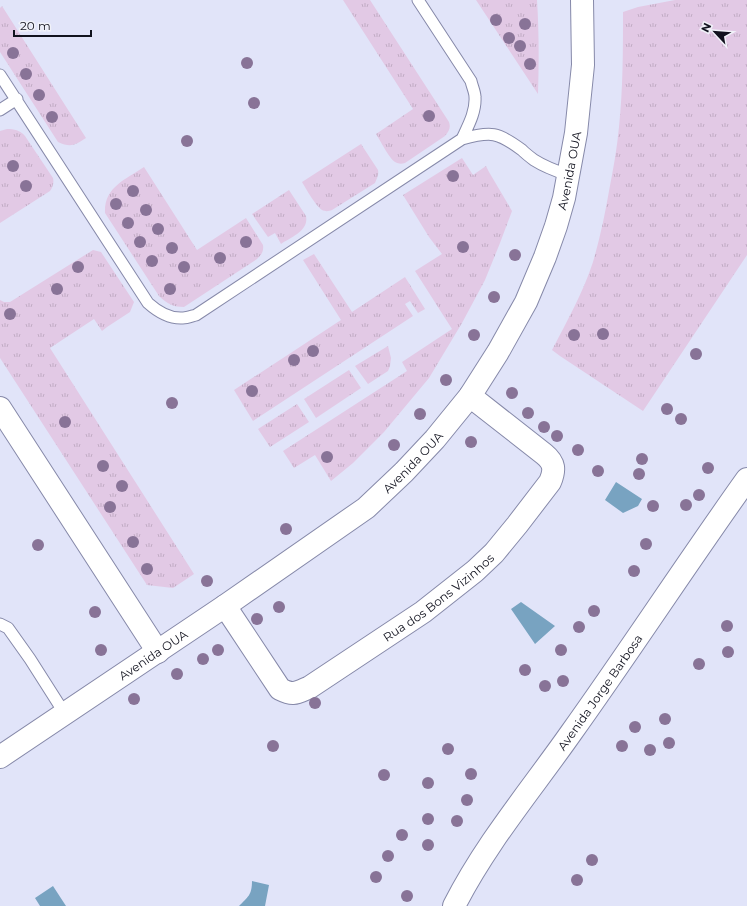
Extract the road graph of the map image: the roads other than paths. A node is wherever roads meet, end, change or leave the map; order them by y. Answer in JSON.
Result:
{"nodes":[{"id":1,"x":418,"y":0,"type":"edge"},
{"id":2,"x":582,"y":0,"type":"edge"},
{"id":3,"x":0,"y":75,"type":"edge"},
{"id":4,"x":17,"y":99,"type":"junction"},
{"id":5,"x":0,"y":110,"type":"edge"},
{"id":6,"x":462,"y":139,"type":"junction"},
{"id":7,"x":568,"y":175,"type":"junction"},
{"id":8,"x":470,"y":396,"type":"junction"},
{"id":9,"x":0,"y":408,"type":"edge"},
{"id":10,"x":747,"y":479,"type":"edge"},
{"id":11,"x":225,"y":606,"type":"junction"},
{"id":12,"x":0,"y":624,"type":"edge"},
{"id":13,"x":158,"y":652,"type":"junction"},
{"id":14,"x":65,"y":714,"type":"junction"},
{"id":15,"x":0,"y":757,"type":"edge"},
{"id":16,"x":454,"y":906,"type":"edge"}],
"edges":[{"from":1,"to":6,"type":"lane"},
{"from":2,"to":7,"type":"street","name":"Avenida OUA"},
{"from":3,"to":4,"type":"lane"},
{"from":4,"to":5,"type":"lane"},
{"from":4,"to":6,"type":"lane"},
{"from":6,"to":7,"type":"lane"},
{"from":7,"to":8,"type":"street","name":"Avenida OUA"},
{"from":8,"to":11,"type":"street","name":"Avenida OUA"},
{"from":8,"to":11,"type":"street","name":"Rua dos Bons Vizinhos"},
{"from":9,"to":13,"type":"street"},
{"from":10,"to":16,"type":"street","name":"Avenida Jorge Barbosa"},
{"from":11,"to":13,"type":"street","name":"Avenida OUA"},
{"from":12,"to":14,"type":"lane"},
{"from":13,"to":14,"type":"street","name":"Avenida OUA"},
{"from":14,"to":15,"type":"street","name":"Avenida OUA"}]}
